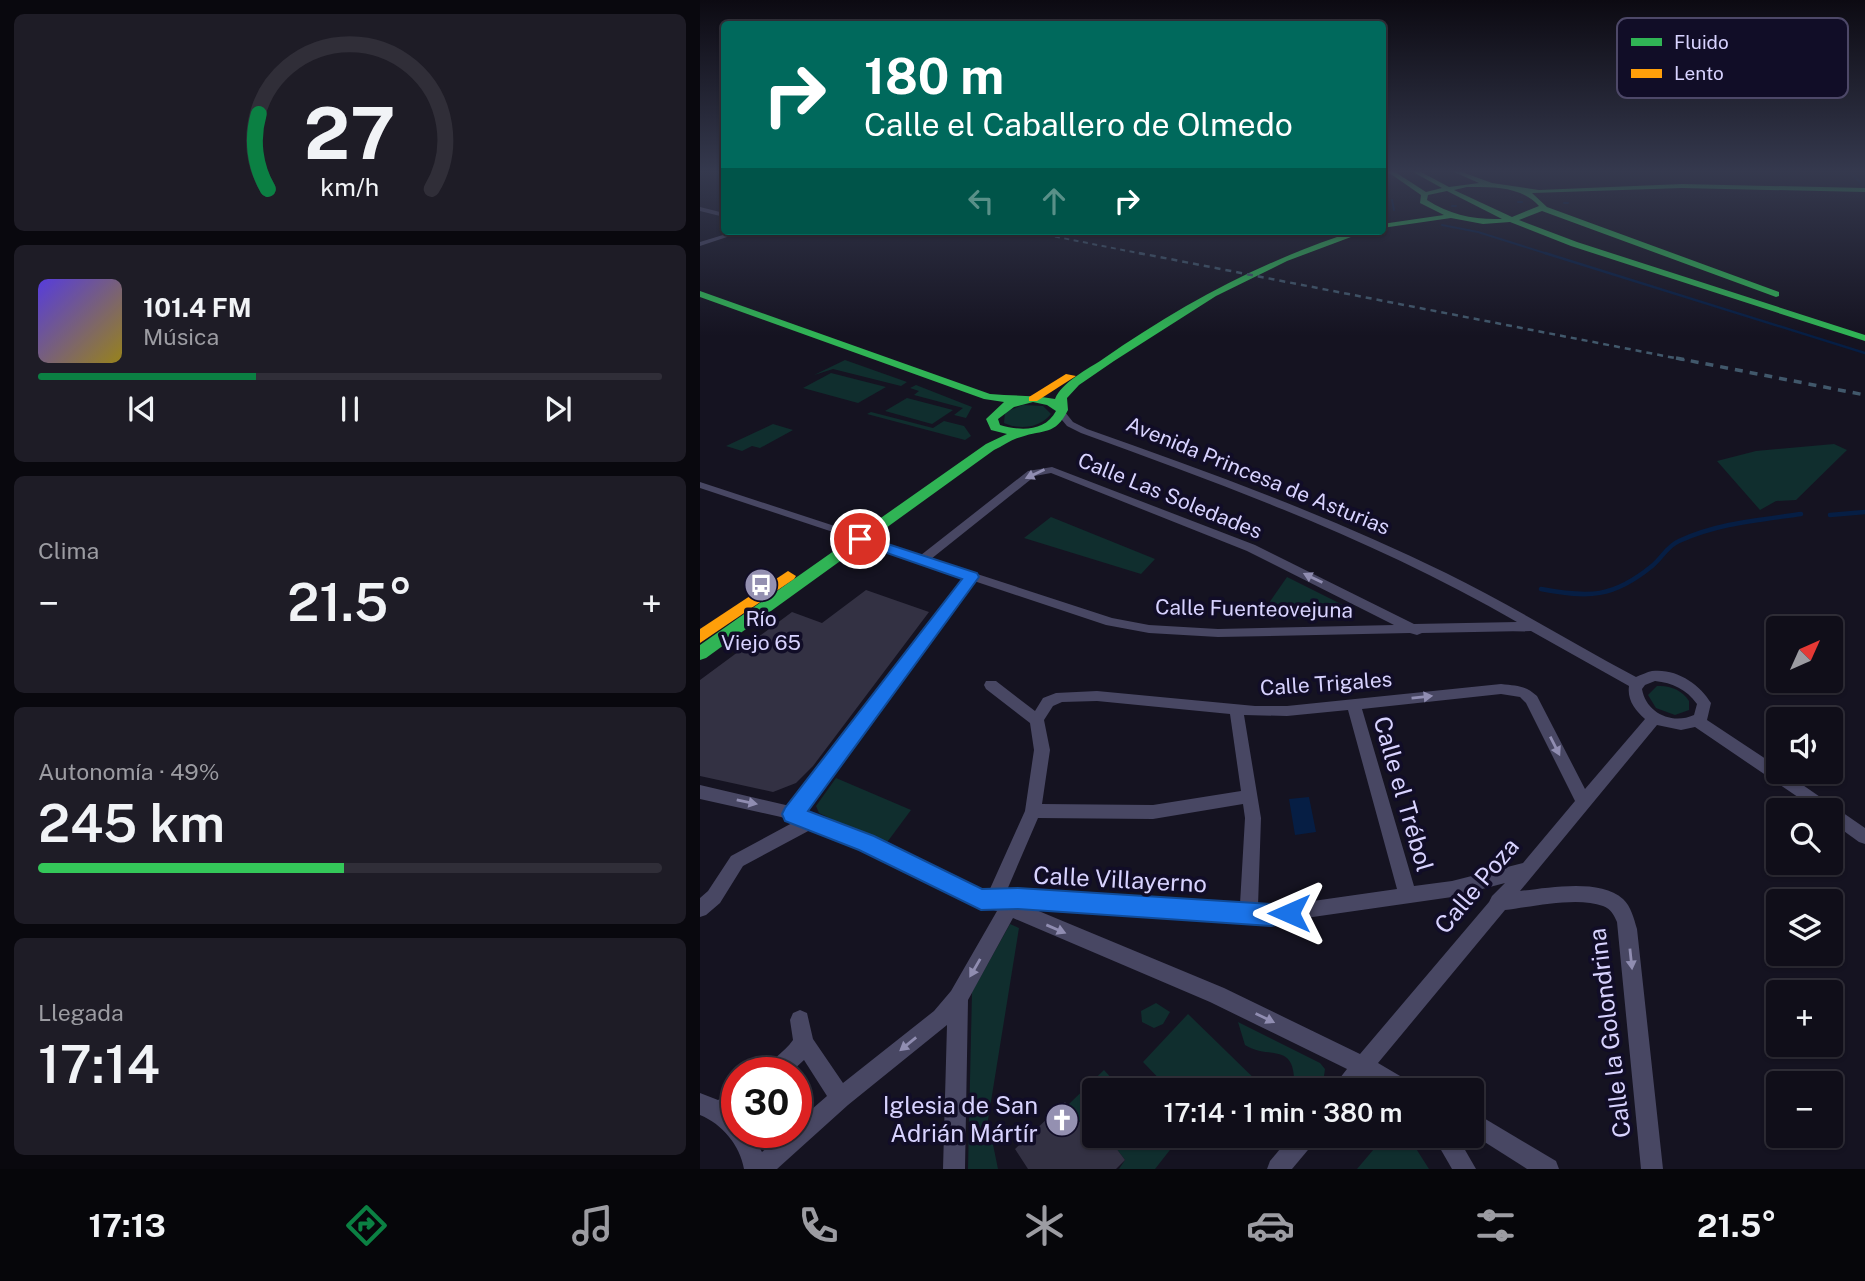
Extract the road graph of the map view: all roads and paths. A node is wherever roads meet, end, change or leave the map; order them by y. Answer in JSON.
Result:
{"nodes":[{"id":1,"x":1496,"y":227,"type":"edge"},
{"id":2,"x":1529,"y":227,"type":"edge"},
{"id":3,"x":1557,"y":227,"type":"edge"},
{"id":4,"x":1592,"y":227,"type":"edge"},
{"id":5,"x":723,"y":235,"type":"edge"},
{"id":6,"x":728,"y":235,"type":"edge"},
{"id":7,"x":1336,"y":235,"type":"edge"},
{"id":8,"x":1351,"y":235,"type":"edge"},
{"id":9,"x":700,"y":243,"type":"edge"},
{"id":10,"x":1247,"y":269,"type":"junction"},
{"id":11,"x":700,"y":294,"type":"edge"},
{"id":12,"x":700,"y":300,"type":"edge"},
{"id":13,"x":1865,"y":324,"type":"edge"},
{"id":14,"x":1865,"y":340,"type":"edge"},
{"id":15,"x":1027,"y":400,"type":"junction"},
{"id":16,"x":1061,"y":411,"type":"junction"},
{"id":17,"x":995,"y":419,"type":"junction"},
{"id":18,"x":1045,"y":428,"type":"junction"},
{"id":19,"x":1084,"y":431,"type":"junction"},
{"id":20,"x":1018,"y":433,"type":"junction"},
{"id":21,"x":700,"y":485,"type":"edge"},
{"id":22,"x":855,"y":537,"type":"junction"},
{"id":23,"x":922,"y":560,"type":"junction"},
{"id":24,"x":971,"y":577,"type":"junction"},
{"id":25,"x":1491,"y":602,"type":"junction"},
{"id":26,"x":1536,"y":626,"type":"junction"},
{"id":27,"x":1481,"y":628,"type":"junction"},
{"id":28,"x":1418,"y":631,"type":"junction"},
{"id":29,"x":700,"y":637,"type":"edge"},
{"id":30,"x":700,"y":654,"type":"edge"},
{"id":31,"x":1637,"y":684,"type":"junction"},
{"id":32,"x":991,"y":685,"type":"dead end"},
{"id":33,"x":1354,"y":705,"type":"junction"},
{"id":34,"x":1237,"y":708,"type":"junction"},
{"id":35,"x":1654,"y":718,"type":"junction"},
{"id":36,"x":1037,"y":720,"type":"junction"},
{"id":37,"x":1697,"y":721,"type":"junction"},
{"id":38,"x":700,"y":792,"type":"edge"},
{"id":39,"x":1249,"y":796,"type":"junction"},
{"id":40,"x":1811,"y":798,"type":"edge"},
{"id":41,"x":1583,"y":802,"type":"junction"},
{"id":42,"x":1033,"y":811,"type":"junction"},
{"id":43,"x":793,"y":814,"type":"junction"},
{"id":44,"x":1843,"y":821,"type":"edge"},
{"id":45,"x":809,"y":822,"type":"junction"},
{"id":46,"x":1865,"y":837,"type":"edge"},
{"id":47,"x":1524,"y":870,"type":"junction"},
{"id":48,"x":1408,"y":896,"type":"junction"},
{"id":49,"x":1498,"y":902,"type":"junction"},
{"id":50,"x":1001,"y":905,"type":"junction"},
{"id":51,"x":700,"y":909,"type":"edge"},
{"id":52,"x":1249,"y":913,"type":"junction"},
{"id":53,"x":958,"y":998,"type":"junction"},
{"id":54,"x":800,"y":1020,"type":"dead end"},
{"id":55,"x":804,"y":1043,"type":"junction"},
{"id":56,"x":794,"y":1057,"type":"edge"},
{"id":57,"x":1363,"y":1066,"type":"junction"},
{"id":58,"x":1353,"y":1078,"type":"edge"},
{"id":59,"x":1384,"y":1078,"type":"edge"},
{"id":60,"x":841,"y":1098,"type":"junction"},
{"id":61,"x":1484,"y":1129,"type":"edge"},
{"id":62,"x":748,"y":1148,"type":"edge"},
{"id":63,"x":1296,"y":1148,"type":"edge"},
{"id":64,"x":1452,"y":1148,"type":"edge"},
{"id":65,"x":755,"y":1169,"type":"edge"},
{"id":66,"x":760,"y":1169,"type":"edge"},
{"id":67,"x":954,"y":1169,"type":"edge"},
{"id":68,"x":1278,"y":1169,"type":"edge"},
{"id":69,"x":1465,"y":1169,"type":"edge"},
{"id":70,"x":1548,"y":1169,"type":"edge"},
{"id":71,"x":1652,"y":1169,"type":"edge"}],
"edges":[{"from":1,"to":14,"type":"main road"},
{"from":2,"to":14,"type":"main road"},
{"from":3,"to":13,"type":"main road"},
{"from":4,"to":13,"type":"main road"},
{"from":5,"to":9,"type":"street"},
{"from":6,"to":9,"type":"street"},
{"from":7,"to":10,"type":"main road"},
{"from":8,"to":10,"type":"main road"},
{"from":10,"to":15,"type":"main road"},
{"from":10,"to":16,"type":"main road"},
{"from":11,"to":15,"type":"main road"},
{"from":12,"to":17,"type":"main road"},
{"from":15,"to":16,"type":"main road"},
{"from":15,"to":17,"type":"main road"},
{"from":16,"to":18,"type":"main road"},
{"from":16,"to":19,"type":"street","name":"Avenida Princesa de Asturias"},
{"from":17,"to":20,"type":"main road"},
{"from":17,"to":22,"type":"main road"},
{"from":18,"to":19,"type":"street","name":"Avenida Princesa de Asturias"},
{"from":18,"to":20,"type":"main road"},
{"from":19,"to":25,"type":"street","name":"Avenida Princesa de Asturias"},
{"from":20,"to":22,"type":"main road"},
{"from":21,"to":22,"type":"street","name":"Calle Fuenteovejuna"},
{"from":22,"to":23,"type":"street","name":"Calle Fuenteovejuna"},
{"from":22,"to":29,"type":"main road"},
{"from":22,"to":30,"type":"main road"},
{"from":23,"to":24,"type":"street","name":"Calle Fuenteovejuna"},
{"from":28,"to":23,"type":"street","name":"Calle Las Soledades","one_way":true},
{"from":24,"to":28,"type":"street","name":"Calle Fuenteovejuna"},
{"from":24,"to":43,"type":"street"},
{"from":25,"to":26,"type":"street","name":"Avenida Princesa de Asturias"},
{"from":25,"to":27,"type":"street"},
{"from":26,"to":27,"type":"street","name":"Calle Fuenteovejuna"},
{"from":26,"to":31,"type":"street","name":"Avenida Princesa de Asturias"},
{"from":27,"to":28,"type":"street","name":"Calle Fuenteovejuna"},
{"from":31,"to":35,"type":"street"},
{"from":31,"to":37,"type":"street"},
{"from":32,"to":36,"type":"street"},
{"from":33,"to":34,"type":"street","name":"Calle Trigales"},
{"from":33,"to":41,"type":"street","name":"Calle Trigales","one_way":true},
{"from":33,"to":48,"type":"street","name":"Calle el Trébol"},
{"from":34,"to":36,"type":"street","name":"Calle Trigales"},
{"from":34,"to":39,"type":"street"},
{"from":35,"to":37,"type":"street"},
{"from":35,"to":41,"type":"street","name":"Calle Poza"},
{"from":36,"to":42,"type":"street"},
{"from":37,"to":40,"type":"street"},
{"from":38,"to":43,"type":"street","name":"Calle Villayerno","one_way":true},
{"from":39,"to":42,"type":"street"},
{"from":39,"to":52,"type":"street"},
{"from":41,"to":47,"type":"street","name":"Calle Poza"},
{"from":42,"to":50,"type":"street"},
{"from":43,"to":45,"type":"street","name":"Calle Villayerno"},
{"from":44,"to":46,"type":"street"},
{"from":45,"to":50,"type":"street","name":"Calle Villayerno"},
{"from":45,"to":51,"type":"street"},
{"from":47,"to":48,"type":"street","name":"Calle Villayerno"},
{"from":47,"to":49,"type":"street","name":"Calle Poza"},
{"from":48,"to":52,"type":"street","name":"Calle Villayerno"},
{"from":49,"to":57,"type":"street","name":"Calle Poza"},
{"from":49,"to":71,"type":"street","name":"Calle la Golondrina","one_way":true},
{"from":50,"to":52,"type":"street","name":"Calle Villayerno"},
{"from":50,"to":53,"type":"street","one_way":true},
{"from":50,"to":57,"type":"street","one_way":true},
{"from":53,"to":60,"type":"street","one_way":true},
{"from":53,"to":67,"type":"street"},
{"from":54,"to":55,"type":"street"},
{"from":55,"to":56,"type":"street"},
{"from":55,"to":60,"type":"street"},
{"from":57,"to":58,"type":"street","name":"Calle Poza"},
{"from":57,"to":59,"type":"street"},
{"from":60,"to":66,"type":"street"},
{"from":61,"to":70,"type":"street"},
{"from":62,"to":65,"type":"street"},
{"from":63,"to":68,"type":"street"},
{"from":64,"to":69,"type":"street"}]}
